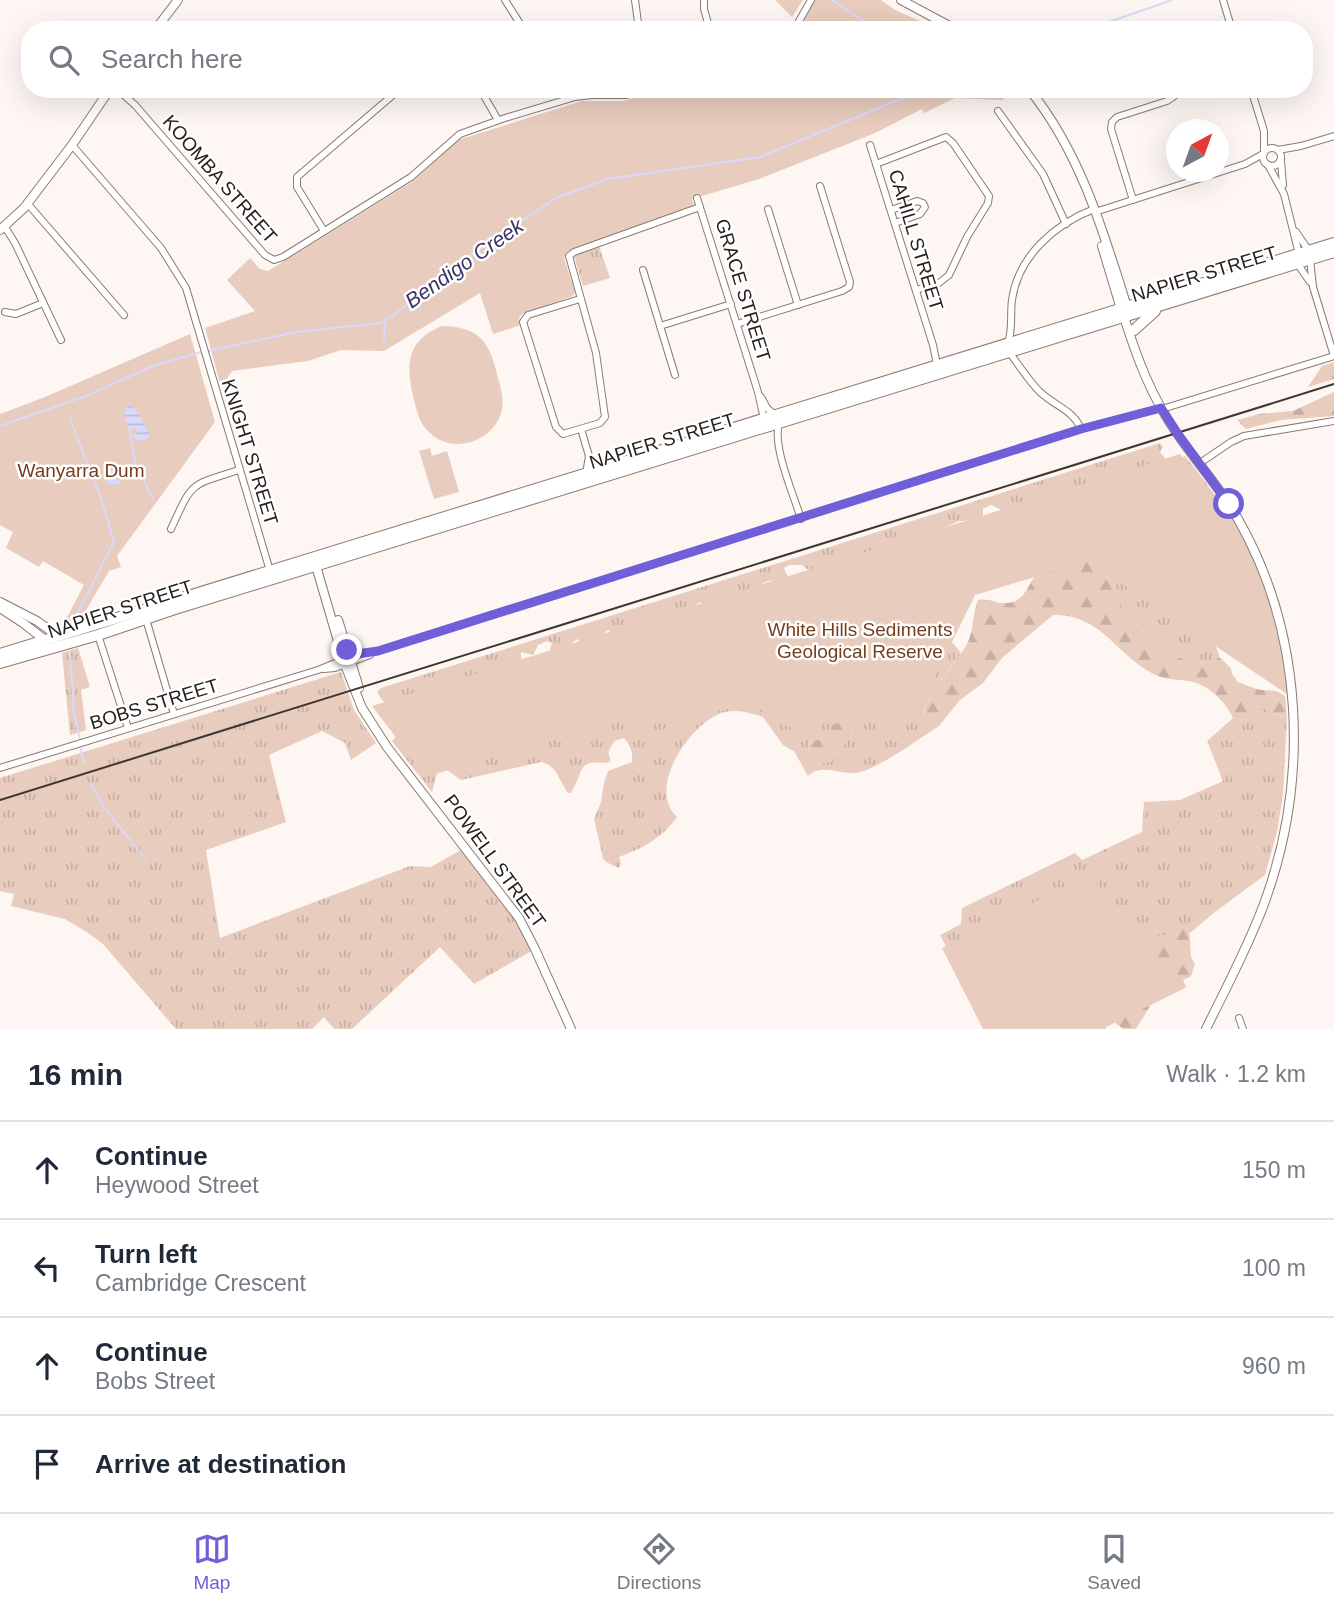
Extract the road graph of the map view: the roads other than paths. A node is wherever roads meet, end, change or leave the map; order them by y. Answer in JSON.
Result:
{"nodes":[{"id":1,"x":505,"y":0,"type":"edge"},
{"id":2,"x":635,"y":0,"type":"edge"},
{"id":3,"x":705,"y":0,"type":"edge"},
{"id":4,"x":811,"y":0,"type":"edge"},
{"id":5,"x":892,"y":0,"type":"edge"},
{"id":6,"x":901,"y":0,"type":"edge"},
{"id":7,"x":1223,"y":0,"type":"edge"},
{"id":8,"x":175,"y":1,"type":"edge"},
{"id":9,"x":926,"y":13,"type":"junction"},
{"id":10,"x":161,"y":21,"type":"edge"},
{"id":11,"x":518,"y":21,"type":"edge"},
{"id":12,"x":638,"y":21,"type":"edge"},
{"id":13,"x":707,"y":21,"type":"edge"},
{"id":14,"x":799,"y":21,"type":"edge"},
{"id":15,"x":941,"y":21,"type":"edge"},
{"id":16,"x":1229,"y":21,"type":"edge"},
{"id":17,"x":103,"y":98,"type":"edge"},
{"id":18,"x":127,"y":98,"type":"edge"},
{"id":19,"x":390,"y":98,"type":"edge"},
{"id":20,"x":485,"y":98,"type":"edge"},
{"id":21,"x":572,"y":98,"type":"edge"},
{"id":22,"x":1036,"y":98,"type":"edge"},
{"id":23,"x":1171,"y":98,"type":"edge"},
{"id":24,"x":1254,"y":98,"type":"edge"},
{"id":25,"x":567,"y":99,"type":"joint"},
{"id":26,"x":998,"y":111,"type":"dead end"},
{"id":27,"x":498,"y":120,"type":"junction"},
{"id":28,"x":1264,"y":131,"type":"junction"},
{"id":29,"x":1334,"y":136,"type":"edge"},
{"id":30,"x":70,"y":144,"type":"junction"},
{"id":31,"x":870,"y":145,"type":"dead end"},
{"id":32,"x":1301,"y":146,"type":"junction"},
{"id":33,"x":1277,"y":149,"type":"junction"},
{"id":34,"x":1264,"y":154,"type":"junction"},
{"id":35,"x":1282,"y":161,"type":"junction"},
{"id":36,"x":876,"y":164,"type":"junction"},
{"id":37,"x":1245,"y":164,"type":"junction"},
{"id":38,"x":1267,"y":165,"type":"junction"},
{"id":39,"x":820,"y":186,"type":"dead end"},
{"id":40,"x":1284,"y":194,"type":"junction"},
{"id":41,"x":697,"y":198,"type":"dead end"},
{"id":42,"x":1133,"y":200,"type":"junction"},
{"id":43,"x":26,"y":201,"type":"junction"},
{"id":44,"x":700,"y":207,"type":"junction"},
{"id":45,"x":768,"y":209,"type":"dead end"},
{"id":46,"x":891,"y":210,"type":"junction"},
{"id":47,"x":1094,"y":211,"type":"junction"},
{"id":48,"x":895,"y":223,"type":"junction"},
{"id":49,"x":1066,"y":223,"type":"junction"},
{"id":50,"x":2,"y":226,"type":"edge"},
{"id":51,"x":324,"y":231,"type":"junction"},
{"id":52,"x":1294,"y":231,"type":"junction"},
{"id":53,"x":1334,"y":243,"type":"edge"},
{"id":54,"x":1334,"y":250,"type":"edge"},
{"id":55,"x":1304,"y":257,"type":"junction"},
{"id":56,"x":643,"y":270,"type":"dead end"},
{"id":57,"x":1313,"y":287,"type":"junction"},
{"id":58,"x":916,"y":290,"type":"junction"},
{"id":59,"x":580,"y":299,"type":"junction"},
{"id":60,"x":43,"y":303,"type":"junction"},
{"id":61,"x":730,"y":304,"type":"junction"},
{"id":62,"x":1166,"y":304,"type":"junction"},
{"id":63,"x":798,"y":305,"type":"junction"},
{"id":64,"x":5,"y":312,"type":"dead end"},
{"id":65,"x":1125,"y":312,"type":"junction"},
{"id":66,"x":124,"y":315,"type":"dead end"},
{"id":67,"x":1011,"y":315,"type":"junction"},
{"id":68,"x":737,"y":324,"type":"junction"},
{"id":69,"x":660,"y":326,"type":"junction"},
{"id":70,"x":1134,"y":330,"type":"junction"},
{"id":71,"x":61,"y":340,"type":"dead end"},
{"id":72,"x":1021,"y":344,"type":"junction"},
{"id":73,"x":933,"y":345,"type":"junction"},
{"id":74,"x":1008,"y":348,"type":"junction"},
{"id":75,"x":995,"y":356,"type":"junction"},
{"id":76,"x":1334,"y":356,"type":"edge"},
{"id":77,"x":942,"y":364,"type":"junction"},
{"id":78,"x":675,"y":375,"type":"dead end"},
{"id":79,"x":1027,"y":376,"type":"junction"},
{"id":80,"x":758,"y":392,"type":"junction"},
{"id":81,"x":845,"y":402,"type":"junction"},
{"id":82,"x":1160,"y":407,"type":"junction"},
{"id":83,"x":797,"y":408,"type":"junction"},
{"id":84,"x":817,"y":411,"type":"junction"},
{"id":85,"x":771,"y":421,"type":"junction"},
{"id":86,"x":1334,"y":421,"type":"edge"},
{"id":87,"x":581,"y":429,"type":"junction"},
{"id":88,"x":1081,"y":429,"type":"junction"},
{"id":89,"x":779,"y":447,"type":"junction"},
{"id":90,"x":587,"y":451,"type":"junction"},
{"id":91,"x":1200,"y":463,"type":"junction"},
{"id":92,"x":602,"y":469,"type":"junction"},
{"id":93,"x":239,"y":470,"type":"junction"},
{"id":94,"x":590,"y":477,"type":"junction"},
{"id":95,"x":801,"y":519,"type":"junction"},
{"id":96,"x":171,"y":529,"type":"dead end"},
{"id":97,"x":317,"y":561,"type":"junction"},
{"id":98,"x":270,"y":572,"type":"junction"},
{"id":99,"x":0,"y":602,"type":"edge"},
{"id":100,"x":184,"y":602,"type":"junction"},
{"id":101,"x":0,"y":608,"type":"edge"},
{"id":102,"x":146,"y":619,"type":"junction"},
{"id":103,"x":99,"y":635,"type":"junction"},
{"id":104,"x":58,"y":636,"type":"junction"},
{"id":105,"x":44,"y":640,"type":"junction"},
{"id":106,"x":378,"y":651,"type":"junction"},
{"id":107,"x":0,"y":654,"type":"edge"},
{"id":108,"x":347,"y":659,"type":"junction"},
{"id":109,"x":0,"y":663,"type":"edge"},
{"id":110,"x":174,"y":714,"type":"junction"},
{"id":111,"x":128,"y":728,"type":"junction"},
{"id":112,"x":0,"y":768,"type":"edge"},
{"id":113,"x":1239,"y":1018,"type":"dead end"},
{"id":114,"x":571,"y":1029,"type":"edge"},
{"id":115,"x":1206,"y":1029,"type":"edge"},
{"id":116,"x":1242,"y":1029,"type":"edge"}],
"edges":[{"from":1,"to":11,"type":"street"},
{"from":2,"to":12,"type":"street"},
{"from":3,"to":13,"type":"street"},
{"from":4,"to":14,"type":"street"},
{"from":5,"to":9,"type":"main road"},
{"from":6,"to":9,"type":"main road"},
{"from":7,"to":16,"type":"street"},
{"from":8,"to":10,"type":"main road"},
{"from":9,"to":15,"type":"main road"},
{"from":17,"to":30,"type":"main road"},
{"from":18,"to":51,"type":"street","name":"KOOMBA STREET"},
{"from":19,"to":51,"type":"street"},
{"from":20,"to":27,"type":"street"},
{"from":21,"to":25,"type":"street"},
{"from":22,"to":47,"type":"main road"},
{"from":23,"to":42,"type":"street"},
{"from":24,"to":28,"type":"street"},
{"from":25,"to":27,"type":"street"},
{"from":26,"to":49,"type":"street"},
{"from":27,"to":51,"type":"street"},
{"from":28,"to":33,"type":"street"},
{"from":28,"to":34,"type":"street"},
{"from":29,"to":32,"type":"street"},
{"from":30,"to":43,"type":"main road"},
{"from":30,"to":93,"type":"street","name":"KNIGHT STREET"},
{"from":31,"to":36,"type":"street","name":"CAHILL STREET"},
{"from":32,"to":33,"type":"street"},
{"from":32,"to":35,"type":"street"},
{"from":33,"to":34,"type":"street"},
{"from":33,"to":35,"type":"street"},
{"from":34,"to":37,"type":"street"},
{"from":34,"to":38,"type":"street"},
{"from":35,"to":38,"type":"street"},
{"from":35,"to":40,"type":"street"},
{"from":36,"to":46,"type":"street","name":"CAHILL STREET"},
{"from":36,"to":58,"type":"street"},
{"from":37,"to":38,"type":"street"},
{"from":37,"to":42,"type":"street"},
{"from":38,"to":40,"type":"street"},
{"from":39,"to":63,"type":"street"},
{"from":40,"to":52,"type":"street"},
{"from":41,"to":44,"type":"street","name":"GRACE STREET"},
{"from":42,"to":47,"type":"street"},
{"from":43,"to":50,"type":"main road"},
{"from":43,"to":66,"type":"street"},
{"from":44,"to":59,"type":"street"},
{"from":44,"to":61,"type":"street","name":"GRACE STREET"},
{"from":45,"to":63,"type":"street"},
{"from":46,"to":48,"type":"street","name":"CAHILL STREET"},
{"from":46,"to":48,"type":"street"},
{"from":47,"to":49,"type":"street"},
{"from":47,"to":65,"type":"main road"},
{"from":48,"to":58,"type":"street","name":"CAHILL STREET"},
{"from":49,"to":67,"type":"street"},
{"from":50,"to":60,"type":"street"},
{"from":52,"to":55,"type":"street"},
{"from":52,"to":55,"type":"street"},
{"from":53,"to":55,"type":"highway","name":"NAPIER STREET"},
{"from":54,"to":55,"type":"highway"},
{"from":55,"to":57,"type":"street"},
{"from":55,"to":57,"type":"street"},
{"from":55,"to":62,"type":"highway","name":"NAPIER STREET"},
{"from":55,"to":65,"type":"highway","name":"NAPIER STREET"},
{"from":56,"to":69,"type":"street"},
{"from":57,"to":76,"type":"street"},
{"from":58,"to":73,"type":"street","name":"CAHILL STREET"},
{"from":59,"to":87,"type":"street"},
{"from":59,"to":87,"type":"street"},
{"from":60,"to":64,"type":"street"},
{"from":60,"to":71,"type":"street"},
{"from":61,"to":68,"type":"street","name":"GRACE STREET"},
{"from":61,"to":69,"type":"street"},
{"from":62,"to":65,"type":"highway","name":"NAPIER STREET"},
{"from":62,"to":70,"type":"highway"},
{"from":63,"to":68,"type":"street"},
{"from":65,"to":70,"type":"main road"},
{"from":65,"to":72,"type":"highway","name":"NAPIER STREET"},
{"from":65,"to":82,"type":"main road"},
{"from":67,"to":72,"type":"street"},
{"from":67,"to":74,"type":"street"},
{"from":68,"to":80,"type":"street","name":"GRACE STREET"},
{"from":69,"to":78,"type":"street"},
{"from":70,"to":82,"type":"main road"},
{"from":72,"to":74,"type":"highway","name":"NAPIER STREET"},
{"from":72,"to":79,"type":"street"},
{"from":73,"to":77,"type":"street","name":"CAHILL STREET"},
{"from":73,"to":77,"type":"street","name":"CAHILL STREET"},
{"from":74,"to":75,"type":"highway","name":"NAPIER STREET"},
{"from":74,"to":77,"type":"highway","name":"NAPIER STREET"},
{"from":74,"to":79,"type":"street"},
{"from":75,"to":77,"type":"highway"},
{"from":75,"to":81,"type":"highway","name":"NAPIER STREET"},
{"from":76,"to":82,"type":"street","name":"BOBS STREET"},
{"from":77,"to":83,"type":"highway","name":"NAPIER STREET"},
{"from":79,"to":88,"type":"street"},
{"from":80,"to":85,"type":"street","name":"GRACE STREET"},
{"from":80,"to":85,"type":"street","name":"GRACE STREET"},
{"from":81,"to":83,"type":"highway"},
{"from":81,"to":84,"type":"highway","name":"NAPIER STREET"},
{"from":82,"to":88,"type":"street","name":"BOBS STREET"},
{"from":82,"to":91,"type":"main road"},
{"from":83,"to":85,"type":"highway","name":"NAPIER STREET"},
{"from":84,"to":85,"type":"highway"},
{"from":84,"to":85,"type":"highway","name":"NAPIER STREET"},
{"from":85,"to":89,"type":"street","name":"GRACE STREET"},
{"from":85,"to":89,"type":"street","name":"GRACE STREET"},
{"from":85,"to":92,"type":"highway","name":"NAPIER STREET"},
{"from":85,"to":94,"type":"highway","name":"NAPIER STREET"},
{"from":86,"to":91,"type":"street"},
{"from":87,"to":90,"type":"street"},
{"from":88,"to":95,"type":"street","name":"BOBS STREET"},
{"from":89,"to":95,"type":"street","name":"GRACE STREET"},
{"from":90,"to":92,"type":"street"},
{"from":90,"to":94,"type":"street"},
{"from":91,"to":115,"type":"main road"},
{"from":92,"to":94,"type":"highway","name":"NAPIER STREET"},
{"from":93,"to":96,"type":"street"},
{"from":93,"to":98,"type":"street","name":"KNIGHT STREET"},
{"from":94,"to":97,"type":"highway","name":"NAPIER STREET"},
{"from":94,"to":97,"type":"highway","name":"NAPIER STREET"},
{"from":95,"to":106,"type":"street","name":"BOBS STREET"},
{"from":97,"to":98,"type":"highway","name":"NAPIER STREET"},
{"from":97,"to":100,"type":"highway","name":"NAPIER STREET"},
{"from":97,"to":108,"type":"main road","name":"POWELL STREET"},
{"from":98,"to":100,"type":"highway","name":"NAPIER STREET"},
{"from":99,"to":104,"type":"main road"},
{"from":100,"to":102,"type":"highway","name":"NAPIER STREET"},
{"from":100,"to":104,"type":"highway","name":"NAPIER STREET"},
{"from":101,"to":105,"type":"main road"},
{"from":102,"to":103,"type":"highway","name":"NAPIER STREET"},
{"from":102,"to":110,"type":"street"},
{"from":103,"to":105,"type":"highway"},
{"from":103,"to":109,"type":"highway","name":"NAPIER STREET"},
{"from":103,"to":111,"type":"street"},
{"from":104,"to":105,"type":"highway","name":"NAPIER STREET"},
{"from":105,"to":107,"type":"highway","name":"NAPIER STREET"},
{"from":106,"to":108,"type":"street","name":"BOBS STREET"},
{"from":106,"to":108,"type":"street","name":"BOBS STREET"},
{"from":108,"to":110,"type":"street","name":"BOBS STREET"},
{"from":108,"to":114,"type":"main road","name":"POWELL STREET"},
{"from":110,"to":111,"type":"street","name":"BOBS STREET"},
{"from":111,"to":112,"type":"street","name":"BOBS STREET"},
{"from":113,"to":116,"type":"street"}]}
